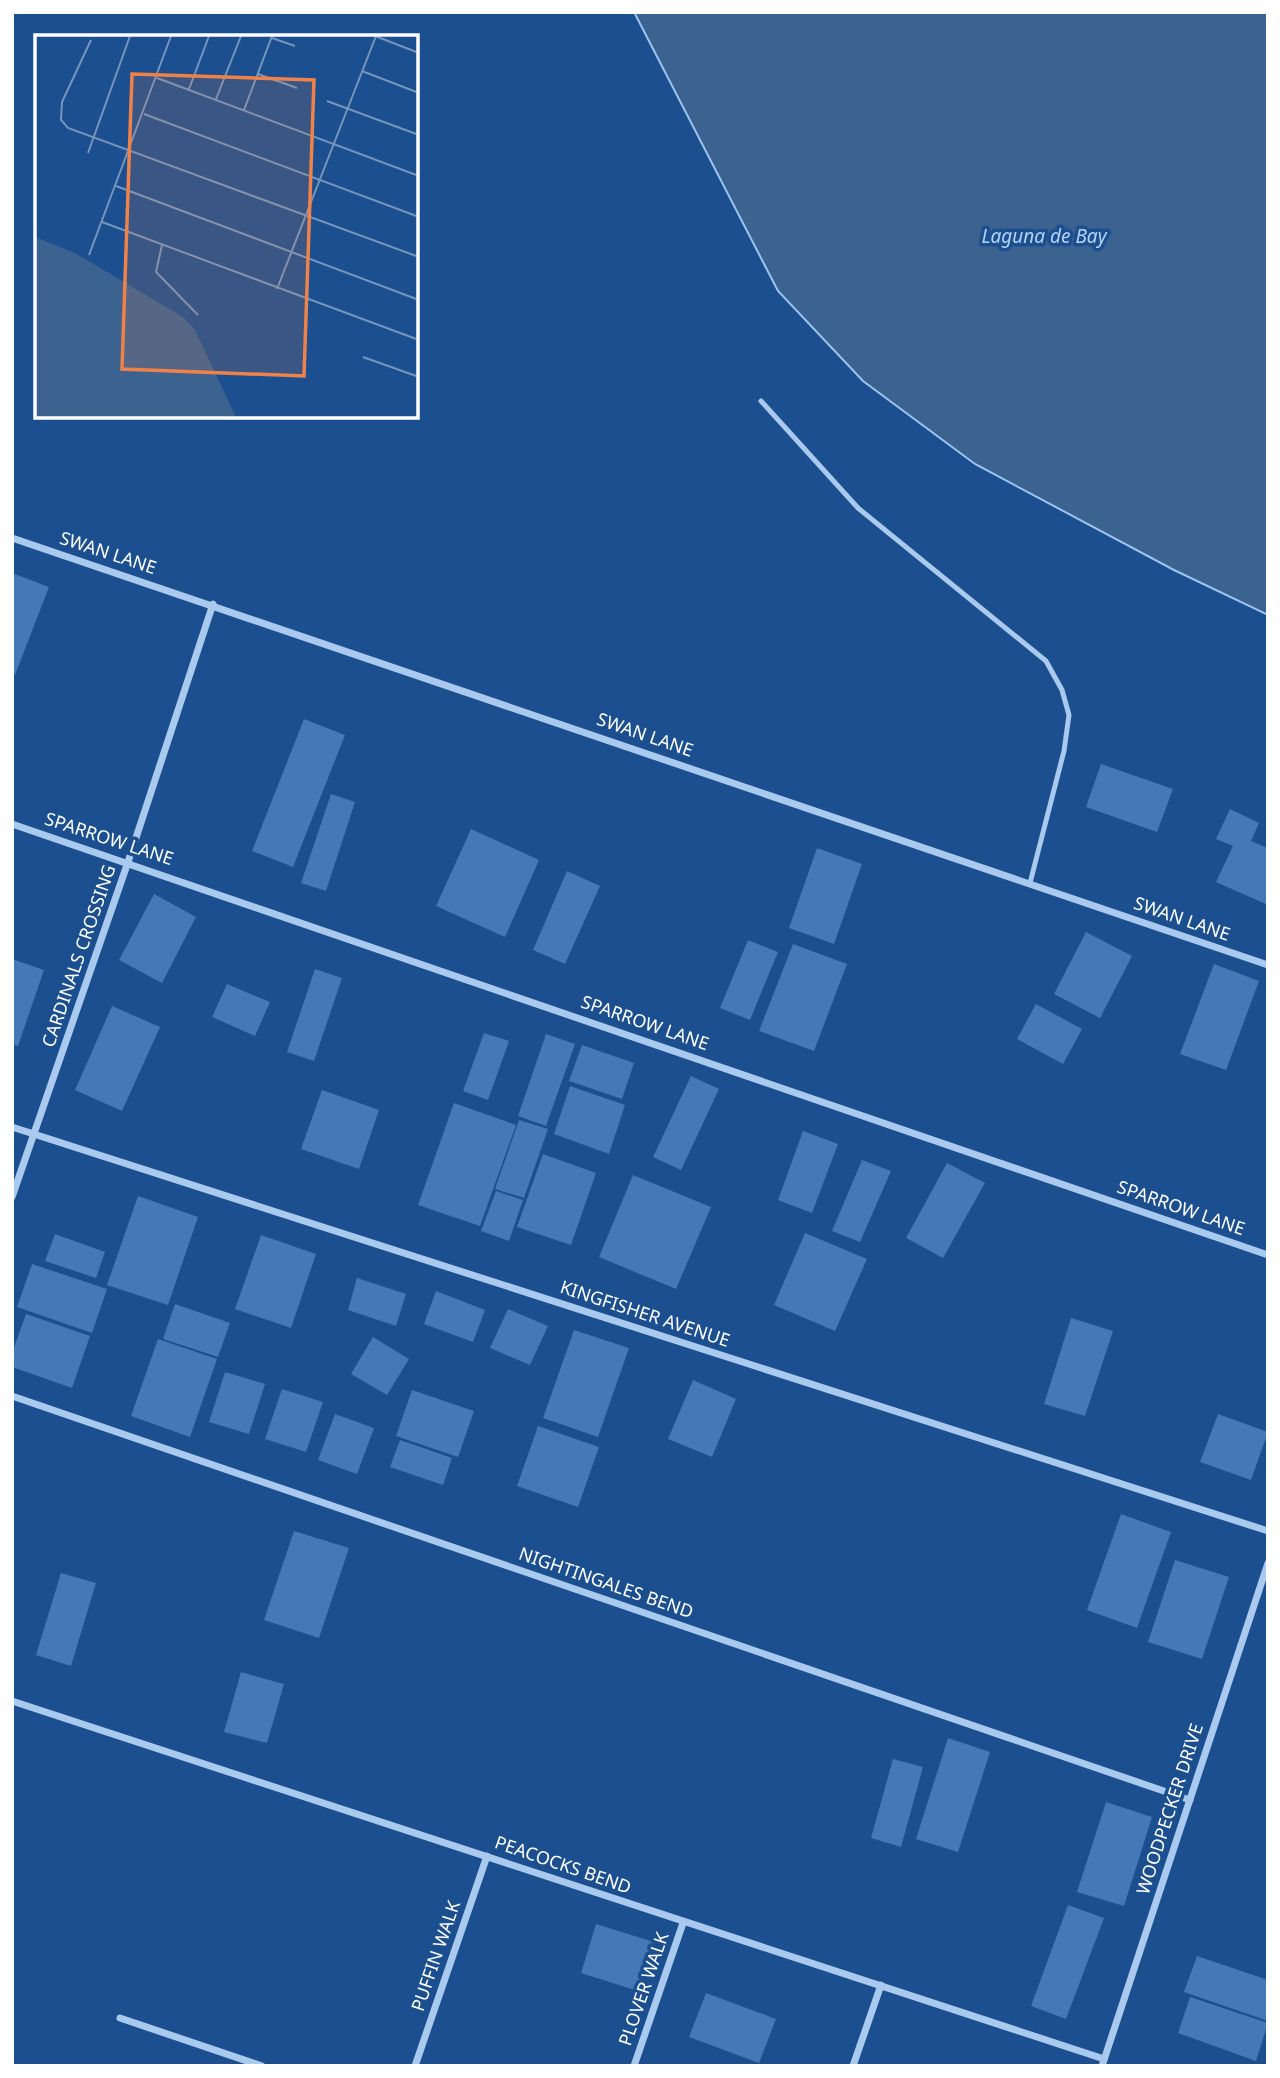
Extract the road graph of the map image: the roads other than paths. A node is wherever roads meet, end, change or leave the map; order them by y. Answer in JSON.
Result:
{"nodes":[{"id":1,"x":761,"y":401,"type":"dead end"},
{"id":2,"x":12,"y":538,"type":"edge"},
{"id":3,"x":213,"y":604,"type":"junction"},
{"id":4,"x":12,"y":824,"type":"edge"},
{"id":5,"x":128,"y":862,"type":"junction"},
{"id":6,"x":1030,"y":883,"type":"junction"},
{"id":7,"x":1268,"y":965,"type":"edge"},
{"id":8,"x":12,"y":1127,"type":"edge"},
{"id":9,"x":34,"y":1134,"type":"junction"},
{"id":10,"x":12,"y":1197,"type":"edge"},
{"id":11,"x":1268,"y":1255,"type":"edge"},
{"id":12,"x":12,"y":1396,"type":"edge"},
{"id":13,"x":1268,"y":1531,"type":"edge"},
{"id":14,"x":1268,"y":1563,"type":"edge"},
{"id":15,"x":12,"y":1701,"type":"edge"},
{"id":16,"x":1190,"y":1800,"type":"junction"},
{"id":17,"x":487,"y":1856,"type":"junction"},
{"id":18,"x":683,"y":1923,"type":"junction"},
{"id":19,"x":881,"y":1985,"type":"junction"},
{"id":20,"x":120,"y":2018,"type":"dead end"},
{"id":21,"x":1103,"y":2063,"type":"edge"},
{"id":22,"x":262,"y":2066,"type":"edge"},
{"id":23,"x":415,"y":2066,"type":"edge"},
{"id":24,"x":634,"y":2066,"type":"edge"},
{"id":25,"x":853,"y":2066,"type":"edge"}],
"edges":[{"from":1,"to":6,"type":"lane"},
{"from":2,"to":3,"type":"street","name":"SWAN LANE"},
{"from":3,"to":5,"type":"street","name":"CARDINALS CROSSING"},
{"from":3,"to":6,"type":"street","name":"SWAN LANE"},
{"from":4,"to":5,"type":"street","name":"SPARROW LANE"},
{"from":5,"to":9,"type":"street","name":"CARDINALS CROSSING"},
{"from":5,"to":11,"type":"street","name":"SPARROW LANE"},
{"from":6,"to":7,"type":"street","name":"SWAN LANE"},
{"from":8,"to":9,"type":"street","name":"KINGFISHER AVENUE"},
{"from":9,"to":10,"type":"street","name":"CARDINALS CROSSING"},
{"from":9,"to":13,"type":"street","name":"KINGFISHER AVENUE"},
{"from":12,"to":16,"type":"street","name":"NIGHTINGALES BEND"},
{"from":14,"to":16,"type":"street","name":"WOODPECKER DRIVE"},
{"from":15,"to":17,"type":"street","name":"PEACOCKS BEND"},
{"from":16,"to":21,"type":"street","name":"WOODPECKER DRIVE"},
{"from":17,"to":18,"type":"street","name":"PEACOCKS BEND"},
{"from":17,"to":23,"type":"street","name":"PUFFIN WALK"},
{"from":18,"to":19,"type":"street","name":"PEACOCKS BEND"},
{"from":18,"to":24,"type":"street","name":"PLOVER WALK"},
{"from":19,"to":21,"type":"street","name":"PEACOCKS BEND"},
{"from":19,"to":25,"type":"street"},
{"from":20,"to":22,"type":"street"}]}
